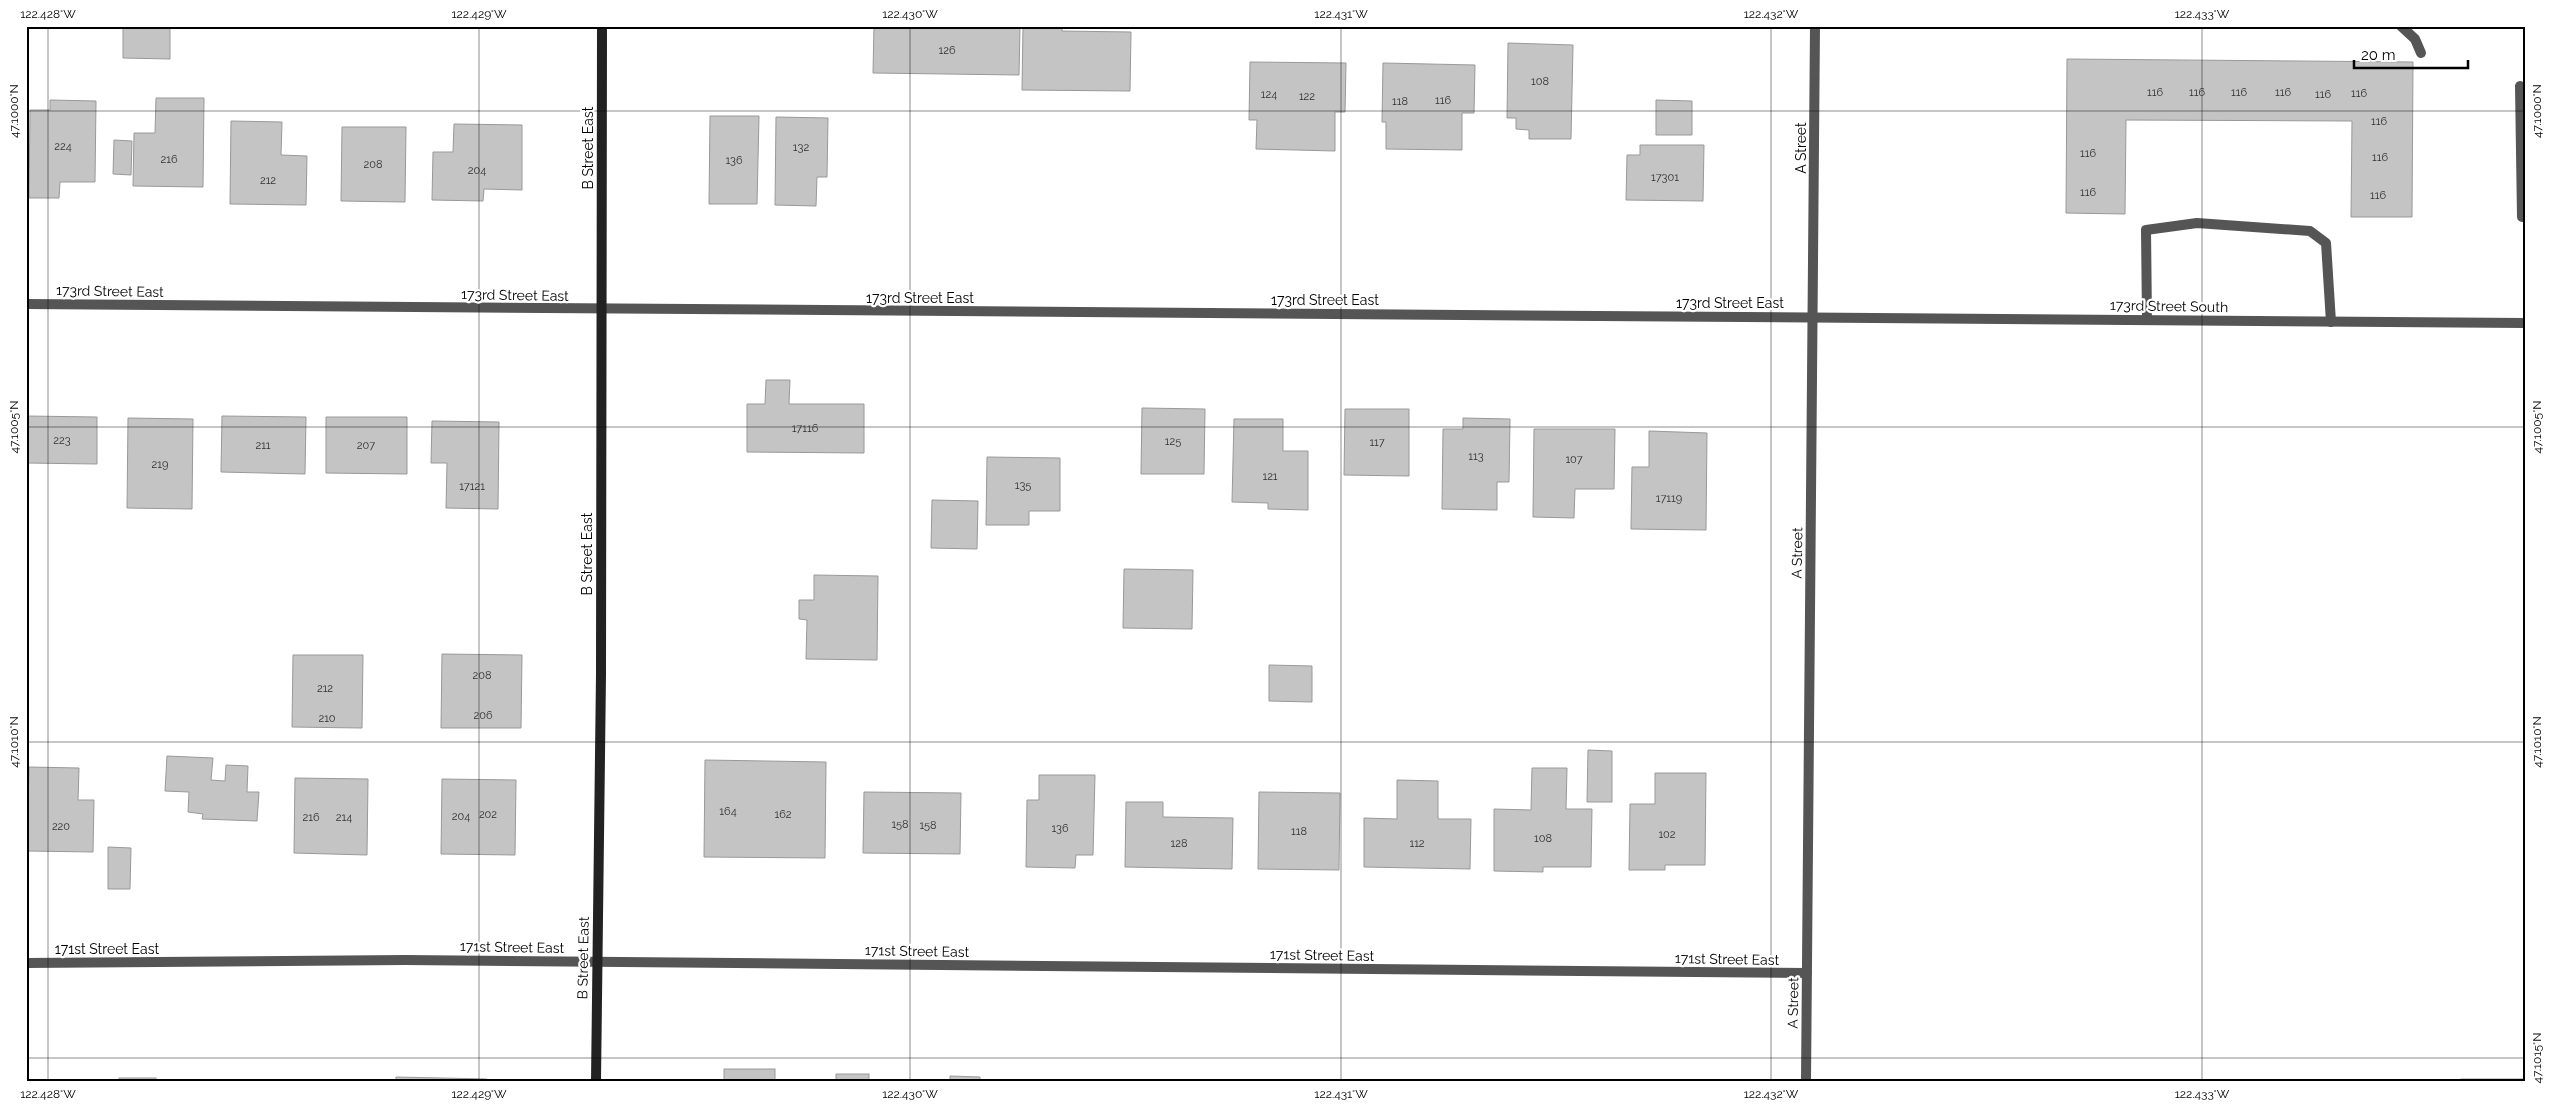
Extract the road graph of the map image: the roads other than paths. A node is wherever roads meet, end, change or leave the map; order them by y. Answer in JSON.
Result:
{"nodes":[{"id":1,"x":602,"y":26,"type":"edge"},
{"id":2,"x":1815,"y":26,"type":"edge"},
{"id":3,"x":2401,"y":26,"type":"edge"},
{"id":4,"x":2421,"y":53,"type":"dead end"},
{"id":5,"x":2520,"y":86,"type":"dead end"},
{"id":6,"x":2525,"y":217,"type":"edge"},
{"id":7,"x":26,"y":304,"type":"edge"},
{"id":8,"x":600,"y":310,"type":"junction"},
{"id":9,"x":1813,"y":317,"type":"junction"},
{"id":10,"x":2147,"y":320,"type":"junction"},
{"id":11,"x":2332,"y":322,"type":"junction"},
{"id":12,"x":2525,"y":323,"type":"edge"},
{"id":13,"x":596,"y":962,"type":"junction"},
{"id":14,"x":26,"y":963,"type":"edge"},
{"id":15,"x":1807,"y":973,"type":"junction"},
{"id":16,"x":596,"y":1081,"type":"edge"},
{"id":17,"x":1806,"y":1081,"type":"edge"}],
"edges":[{"from":1,"to":8,"type":"street","name":"B Street East"},
{"from":2,"to":9,"type":"street","name":"A Street"},
{"from":3,"to":4,"type":"street"},
{"from":5,"to":6,"type":"street"},
{"from":7,"to":8,"type":"street","name":"173rd Street East"},
{"from":8,"to":9,"type":"street","name":"173rd Street East"},
{"from":8,"to":13,"type":"street","name":"B Street East"},
{"from":9,"to":10,"type":"street","name":"173rd Street South"},
{"from":9,"to":15,"type":"street","name":"A Street"},
{"from":10,"to":11,"type":"street","name":"173rd Street South"},
{"from":10,"to":11,"type":"street"},
{"from":11,"to":12,"type":"street","name":"173rd Street South"},
{"from":13,"to":14,"type":"street","name":"171st Street East"},
{"from":13,"to":15,"type":"street","name":"171st Street East"},
{"from":13,"to":16,"type":"street","name":"B Street East"},
{"from":15,"to":17,"type":"street","name":"A Street"}]}
